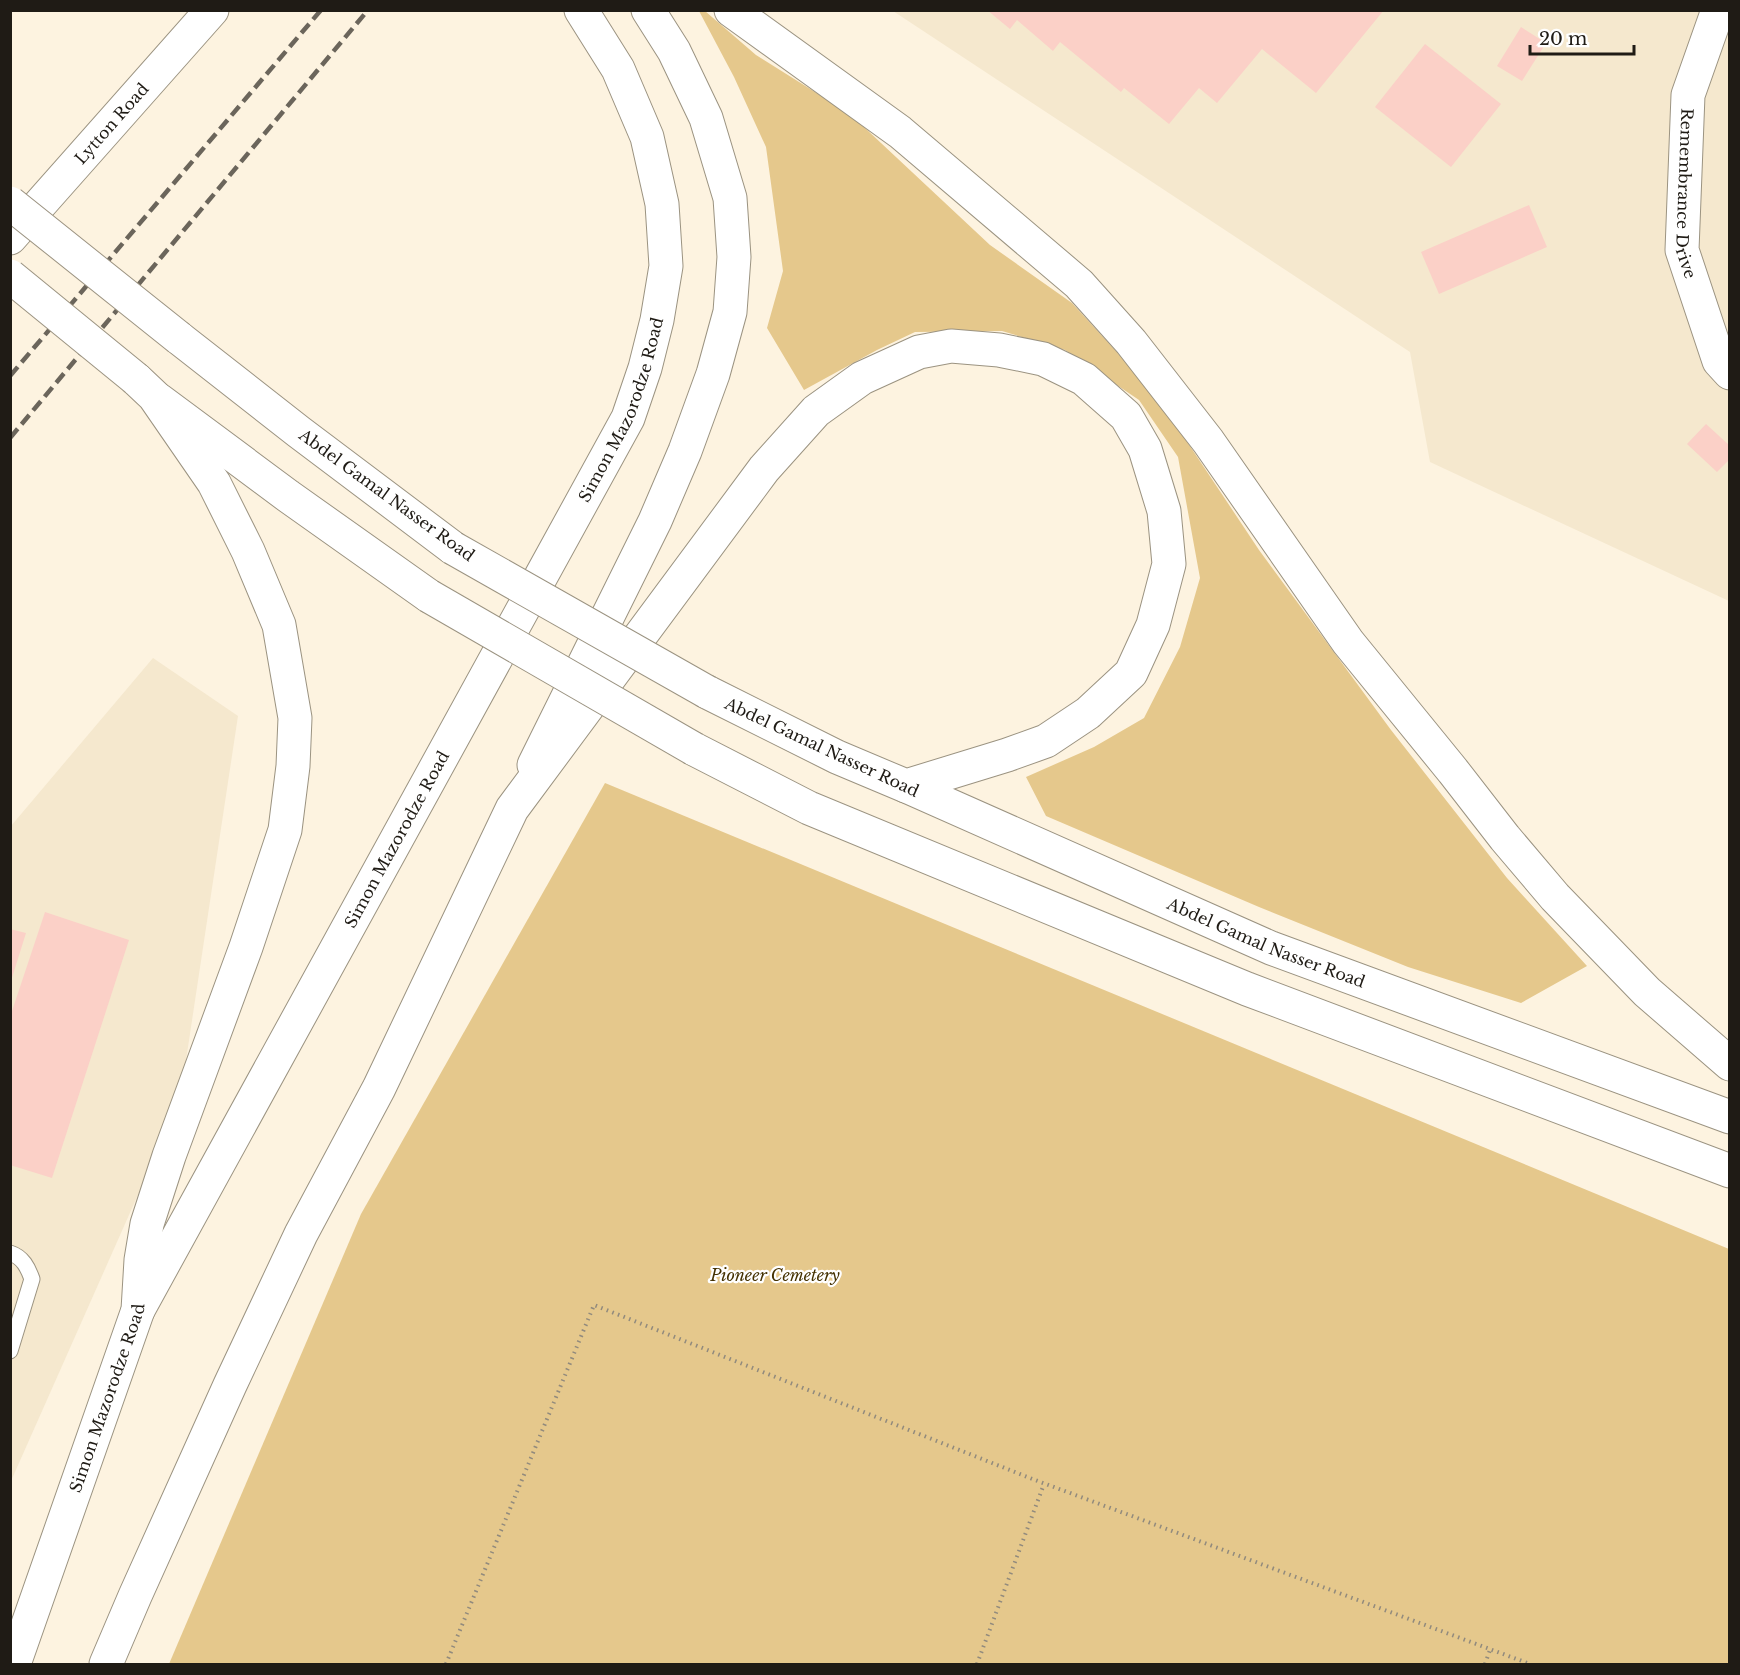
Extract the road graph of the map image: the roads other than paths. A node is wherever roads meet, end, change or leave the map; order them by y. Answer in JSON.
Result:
{"nodes":[{"id":1,"x":212,"y":10,"type":"edge"},
{"id":2,"x":581,"y":10,"type":"edge"},
{"id":3,"x":648,"y":10,"type":"edge"},
{"id":4,"x":730,"y":10,"type":"edge"},
{"id":5,"x":1718,"y":10,"type":"edge"},
{"id":6,"x":10,"y":203,"type":"edge"},
{"id":7,"x":10,"y":238,"type":"edge"},
{"id":8,"x":10,"y":276,"type":"edge"},
{"id":9,"x":1730,"y":373,"type":"edge"},
{"id":10,"x":145,"y":388,"type":"junction"},
{"id":11,"x":906,"y":786,"type":"junction"},
{"id":12,"x":512,"y":809,"type":"junction"},
{"id":13,"x":1730,"y":1064,"type":"edge"},
{"id":14,"x":1730,"y":1117,"type":"edge"},
{"id":15,"x":1730,"y":1171,"type":"edge"},
{"id":16,"x":10,"y":1253,"type":"edge"},
{"id":17,"x":138,"y":1311,"type":"junction"},
{"id":18,"x":10,"y":1352,"type":"edge"},
{"id":19,"x":14,"y":1665,"type":"edge"},
{"id":20,"x":106,"y":1665,"type":"edge"}],
"edges":[{"from":1,"to":7,"type":"main road","name":"Lytton Road"},
{"from":2,"to":17,"type":"main road","name":"Simon Mazorodze Road"},
{"from":3,"to":12,"type":"main road"},
{"from":4,"to":13,"type":"main road"},
{"from":5,"to":9,"type":"main road","name":"Remembrance Drive"},
{"from":6,"to":11,"type":"main road","name":"Abdel Gamal Nasser Road","bridge":true},
{"from":8,"to":10,"type":"main road","bridge":true},
{"from":10,"to":15,"type":"main road","bridge":true},
{"from":10,"to":17,"type":"main road"},
{"from":11,"to":12,"type":"main road"},
{"from":11,"to":14,"type":"main road","name":"Abdel Gamal Nasser Road"},
{"from":12,"to":20,"type":"main road"},
{"from":16,"to":18,"type":"lane"},
{"from":17,"to":19,"type":"main road","name":"Simon Mazorodze Road"}]}
